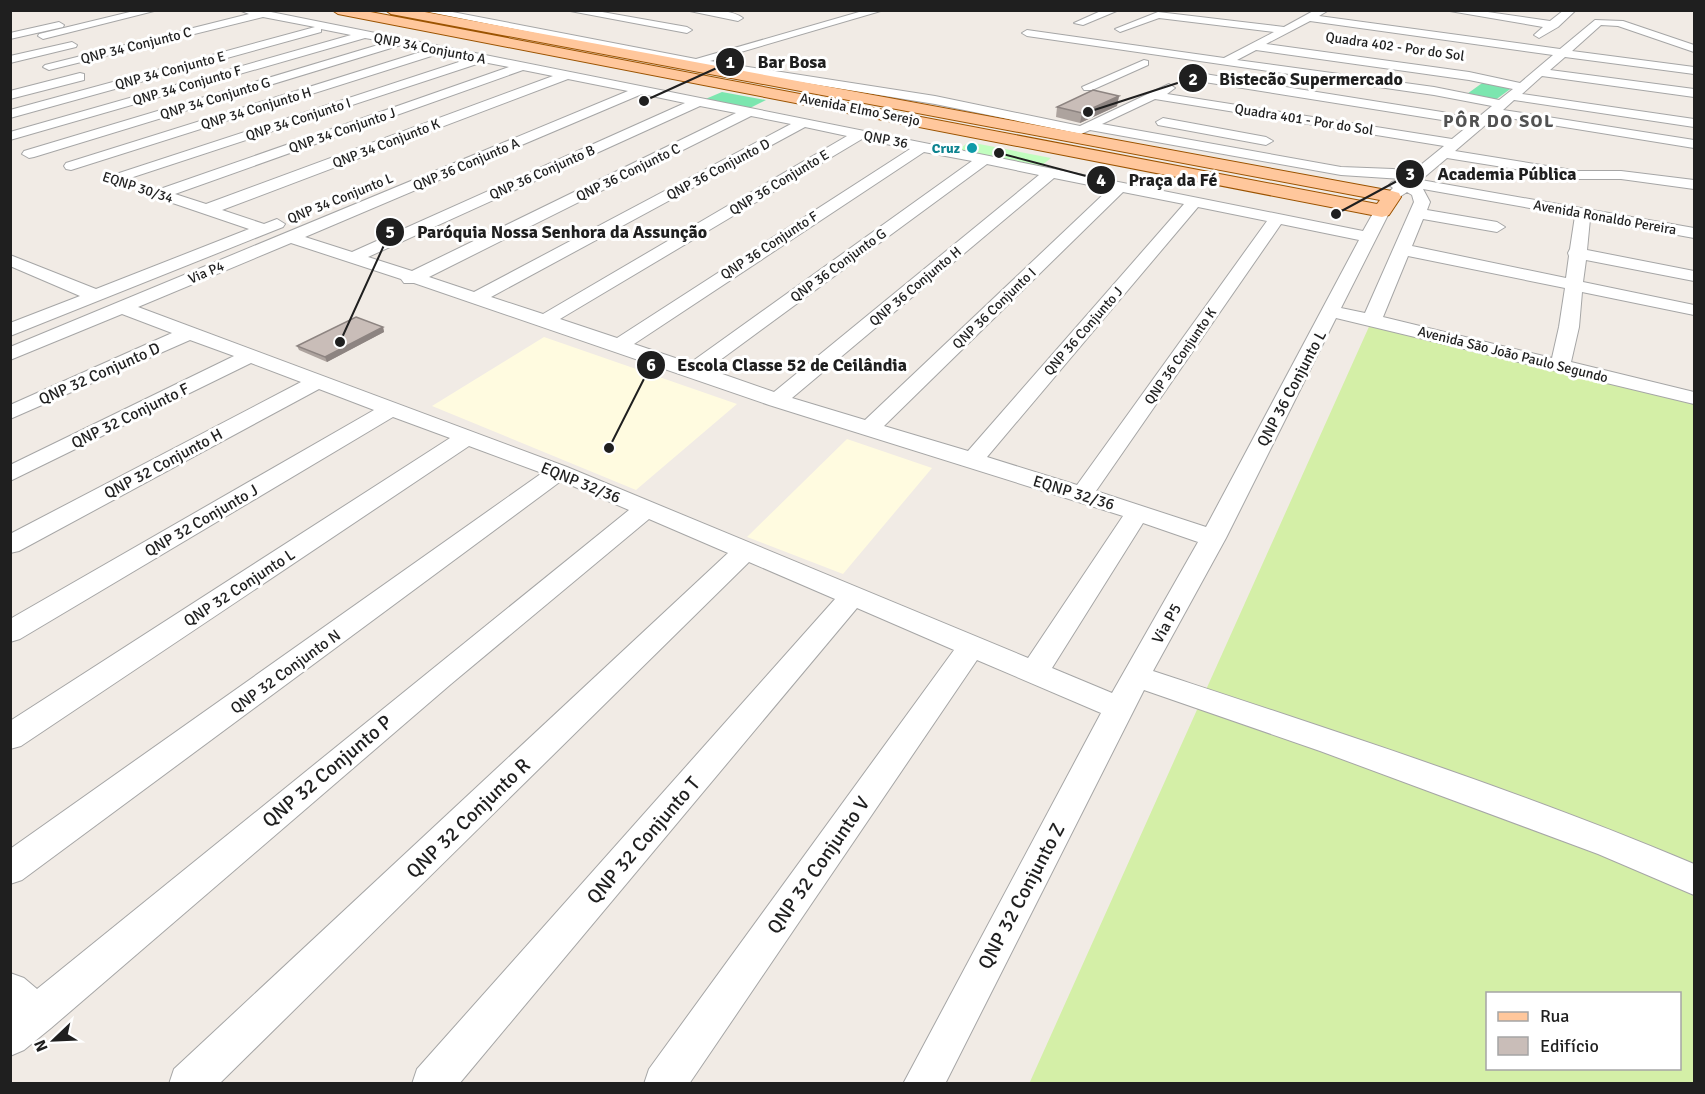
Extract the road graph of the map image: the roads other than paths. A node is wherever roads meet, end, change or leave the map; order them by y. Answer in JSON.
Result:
{"nodes":[{"id":1,"x":123,"y":10,"type":"edge"},
{"id":2,"x":153,"y":10,"type":"edge"},
{"id":3,"x":244,"y":10,"type":"edge"},
{"id":4,"x":338,"y":10,"type":"edge"},
{"id":5,"x":570,"y":10,"type":"edge"},
{"id":6,"x":690,"y":10,"type":"edge"},
{"id":7,"x":879,"y":10,"type":"edge"},
{"id":8,"x":1114,"y":10,"type":"edge"},
{"id":9,"x":1449,"y":10,"type":"edge"},
{"id":10,"x":1552,"y":10,"type":"edge"},
{"id":11,"x":1624,"y":10,"type":"edge"},
{"id":12,"x":1297,"y":12,"type":"dead end"},
{"id":13,"x":262,"y":14,"type":"junction"},
{"id":14,"x":1568,"y":14,"type":"edge"},
{"id":15,"x":1316,"y":15,"type":"edge"},
{"id":16,"x":396,"y":16,"type":"edge"},
{"id":17,"x":427,"y":18,"type":"edge"},
{"id":18,"x":738,"y":18,"type":"dead end"},
{"id":19,"x":295,"y":21,"type":"junction"},
{"id":20,"x":1428,"y":21,"type":"dead end"},
{"id":21,"x":1217,"y":22,"type":"junction"},
{"id":22,"x":1616,"y":22,"type":"junction"},
{"id":23,"x":1596,"y":24,"type":"junction"},
{"id":24,"x":1554,"y":25,"type":"junction"},
{"id":25,"x":272,"y":27,"type":"dead end"},
{"id":26,"x":329,"y":27,"type":"junction"},
{"id":27,"x":1110,"y":28,"type":"junction"},
{"id":28,"x":687,"y":30,"type":"dead end"},
{"id":29,"x":1286,"y":31,"type":"junction"},
{"id":30,"x":1476,"y":31,"type":"dead end"},
{"id":31,"x":1195,"y":32,"type":"dead end"},
{"id":32,"x":1413,"y":32,"type":"junction"},
{"id":33,"x":1027,"y":33,"type":"dead end"},
{"id":34,"x":1142,"y":33,"type":"dead end"},
{"id":35,"x":1308,"y":34,"type":"dead end"},
{"id":36,"x":364,"y":35,"type":"junction"},
{"id":37,"x":12,"y":38,"type":"edge"},
{"id":38,"x":1467,"y":39,"type":"junction"},
{"id":39,"x":401,"y":42,"type":"junction"},
{"id":40,"x":80,"y":44,"type":"dead end"},
{"id":41,"x":1255,"y":46,"type":"junction"},
{"id":42,"x":678,"y":49,"type":"dead end"},
{"id":43,"x":1695,"y":49,"type":"edge"},
{"id":44,"x":440,"y":50,"type":"junction"},
{"id":45,"x":1518,"y":51,"type":"junction"},
{"id":46,"x":1562,"y":54,"type":"junction"},
{"id":47,"x":481,"y":58,"type":"junction"},
{"id":48,"x":1119,"y":59,"type":"dead end"},
{"id":49,"x":10,"y":60,"type":"edge"},
{"id":50,"x":652,"y":61,"type":"junction"},
{"id":51,"x":1225,"y":61,"type":"junction"},
{"id":52,"x":1526,"y":65,"type":"dead end"},
{"id":53,"x":524,"y":66,"type":"junction"},
{"id":54,"x":686,"y":67,"type":"junction"},
{"id":55,"x":1179,"y":68,"type":"dead end"},
{"id":56,"x":1543,"y":70,"type":"junction"},
{"id":57,"x":33,"y":71,"type":"dead end"},
{"id":58,"x":1695,"y":71,"type":"edge"},
{"id":59,"x":90,"y":74,"type":"dead end"},
{"id":60,"x":1197,"y":74,"type":"junction"},
{"id":61,"x":567,"y":75,"type":"junction"},
{"id":62,"x":616,"y":85,"type":"junction"},
{"id":63,"x":1088,"y":87,"type":"dead end"},
{"id":64,"x":1523,"y":87,"type":"junction"},
{"id":65,"x":642,"y":90,"type":"junction"},
{"id":66,"x":1695,"y":93,"type":"edge"},
{"id":67,"x":10,"y":95,"type":"edge"},
{"id":68,"x":1153,"y":95,"type":"junction"},
{"id":69,"x":1467,"y":97,"type":"junction"},
{"id":70,"x":698,"y":102,"type":"junction"},
{"id":71,"x":1503,"y":104,"type":"junction"},
{"id":72,"x":749,"y":112,"type":"junction"},
{"id":73,"x":10,"y":114,"type":"edge"},
{"id":74,"x":1115,"y":114,"type":"junction"},
{"id":75,"x":1442,"y":116,"type":"junction"},
{"id":76,"x":803,"y":123,"type":"junction"},
{"id":77,"x":1695,"y":123,"type":"edge"},
{"id":78,"x":1479,"y":125,"type":"junction"},
{"id":79,"x":1010,"y":126,"type":"junction"},
{"id":80,"x":506,"y":131,"type":"dead end"},
{"id":81,"x":1080,"y":131,"type":"junction"},
{"id":82,"x":860,"y":134,"type":"junction"},
{"id":83,"x":10,"y":136,"type":"edge"},
{"id":84,"x":1417,"y":137,"type":"junction"},
{"id":85,"x":1276,"y":143,"type":"dead end"},
{"id":86,"x":1695,"y":144,"type":"edge"},
{"id":87,"x":10,"y":147,"type":"edge"},
{"id":88,"x":922,"y":147,"type":"junction"},
{"id":89,"x":1398,"y":149,"type":"dead end"},
{"id":90,"x":1450,"y":149,"type":"junction"},
{"id":91,"x":29,"y":154,"type":"junction"},
{"id":92,"x":1357,"y":157,"type":"dead end"},
{"id":93,"x":440,"y":158,"type":"dead end"},
{"id":94,"x":985,"y":159,"type":"junction"},
{"id":95,"x":465,"y":165,"type":"junction"},
{"id":96,"x":71,"y":166,"type":"junction"},
{"id":97,"x":417,"y":167,"type":"dead end"},
{"id":98,"x":1052,"y":172,"type":"junction"},
{"id":99,"x":1393,"y":173,"type":"junction"},
{"id":100,"x":442,"y":174,"type":"junction"},
{"id":101,"x":104,"y":176,"type":"junction"},
{"id":102,"x":1695,"y":185,"type":"edge"},
{"id":103,"x":1121,"y":186,"type":"junction"},
{"id":104,"x":1401,"y":190,"type":"junction"},
{"id":105,"x":1364,"y":192,"type":"junction"},
{"id":106,"x":161,"y":194,"type":"junction"},
{"id":107,"x":1194,"y":202,"type":"junction"},
{"id":108,"x":206,"y":210,"type":"junction"},
{"id":109,"x":1417,"y":213,"type":"junction"},
{"id":110,"x":1582,"y":213,"type":"junction"},
{"id":111,"x":1277,"y":219,"type":"junction"},
{"id":112,"x":1497,"y":228,"type":"dead end"},
{"id":113,"x":264,"y":229,"type":"junction"},
{"id":114,"x":288,"y":229,"type":"junction"},
{"id":115,"x":1695,"y":233,"type":"edge"},
{"id":116,"x":1368,"y":237,"type":"junction"},
{"id":117,"x":1401,"y":249,"type":"junction"},
{"id":118,"x":1576,"y":253,"type":"junction"},
{"id":119,"x":354,"y":257,"type":"junction"},
{"id":120,"x":10,"y":260,"type":"edge"},
{"id":121,"x":40,"y":272,"type":"junction"},
{"id":122,"x":1695,"y":276,"type":"edge"},
{"id":123,"x":410,"y":279,"type":"junction"},
{"id":124,"x":20,"y":280,"type":"dead end"},
{"id":125,"x":1572,"y":285,"type":"junction"},
{"id":126,"x":94,"y":296,"type":"junction"},
{"id":127,"x":474,"y":299,"type":"junction"},
{"id":128,"x":122,"y":307,"type":"junction"},
{"id":129,"x":1695,"y":310,"type":"edge"},
{"id":130,"x":1332,"y":311,"type":"junction"},
{"id":131,"x":1372,"y":320,"type":"junction"},
{"id":132,"x":544,"y":321,"type":"junction"},
{"id":133,"x":10,"y":330,"type":"edge"},
{"id":134,"x":188,"y":333,"type":"junction"},
{"id":135,"x":619,"y":345,"type":"junction"},
{"id":136,"x":10,"y":354,"type":"edge"},
{"id":137,"x":250,"y":356,"type":"junction"},
{"id":138,"x":1560,"y":366,"type":"junction"},
{"id":139,"x":692,"y":371,"type":"junction"},
{"id":140,"x":316,"y":382,"type":"junction"},
{"id":141,"x":1695,"y":398,"type":"edge"},
{"id":142,"x":777,"y":400,"type":"junction"},
{"id":143,"x":392,"y":408,"type":"junction"},
{"id":144,"x":10,"y":413,"type":"edge"},
{"id":145,"x":868,"y":429,"type":"junction"},
{"id":146,"x":467,"y":437,"type":"junction"},
{"id":147,"x":972,"y":461,"type":"junction"},
{"id":148,"x":559,"y":472,"type":"junction"},
{"id":149,"x":10,"y":474,"type":"edge"},
{"id":150,"x":1082,"y":494,"type":"junction"},
{"id":151,"x":645,"y":508,"type":"junction"},
{"id":152,"x":1138,"y":512,"type":"junction"},
{"id":153,"x":1213,"y":537,"type":"junction"},
{"id":154,"x":10,"y":545,"type":"edge"},
{"id":155,"x":746,"y":550,"type":"junction"},
{"id":156,"x":853,"y":595,"type":"junction"},
{"id":157,"x":10,"y":632,"type":"edge"},
{"id":158,"x":972,"y":646,"type":"junction"},
{"id":159,"x":1034,"y":672,"type":"junction"},
{"id":160,"x":1136,"y":676,"type":"junction"},
{"id":161,"x":1119,"y":708,"type":"junction"},
{"id":162,"x":10,"y":737,"type":"edge"},
{"id":163,"x":10,"y":869,"type":"edge"},
{"id":164,"x":1695,"y":880,"type":"edge"},
{"id":165,"x":19,"y":1013,"type":"edge"},
{"id":166,"x":189,"y":1083,"type":"edge"},
{"id":167,"x":432,"y":1083,"type":"edge"},
{"id":168,"x":664,"y":1083,"type":"edge"},
{"id":169,"x":923,"y":1083,"type":"edge"}],
"edges":[{"from":1,"to":37,"type":"street"},
{"from":2,"to":37,"type":"street"},
{"from":3,"to":13,"type":"street","name":"QNP 34 Conjunto A"},
{"from":4,"to":16,"type":"main road","name":"Avenida Elmo Serejo"},
{"from":5,"to":28,"type":"street"},
{"from":6,"to":18,"type":"street"},
{"from":7,"to":54,"type":"street"},
{"from":8,"to":27,"type":"street"},
{"from":9,"to":24,"type":"street"},
{"from":10,"to":14,"type":"street"},
{"from":11,"to":22,"type":"street"},
{"from":12,"to":15,"type":"street","name":"Quadra 402 - Por do Sol"},
{"from":13,"to":19,"type":"street","name":"QNP 34 Conjunto A"},
{"from":13,"to":57,"type":"street","name":"QNP 34 Conjunto C"},
{"from":14,"to":23,"type":"street"},
{"from":14,"to":24,"type":"street"},
{"from":15,"to":29,"type":"street"},
{"from":15,"to":32,"type":"street","name":"Quadra 402 - Por do Sol"},
{"from":16,"to":17,"type":"main road","name":"Avenida Elmo Serejo"},
{"from":17,"to":50,"type":"main road","name":"Avenida Elmo Serejo"},
{"from":17,"to":50,"type":"main road","name":"Avenida Elmo Serejo"},
{"from":19,"to":25,"type":"street"},
{"from":19,"to":26,"type":"street","name":"QNP 34 Conjunto A"},
{"from":20,"to":32,"type":"street"},
{"from":21,"to":27,"type":"street","name":"Quadra 402 - Por do Sol"},
{"from":21,"to":29,"type":"street","name":"Quadra 402 - Por do Sol"},
{"from":21,"to":31,"type":"street"},
{"from":22,"to":23,"type":"street"},
{"from":22,"to":43,"type":"street"},
{"from":23,"to":46,"type":"street"},
{"from":24,"to":45,"type":"street"},
{"from":26,"to":36,"type":"street","name":"QNP 34 Conjunto A"},
{"from":26,"to":73,"type":"street","name":"QNP 34 Conjunto E"},
{"from":27,"to":34,"type":"street"},
{"from":29,"to":35,"type":"street","name":"Quadra 402 - Por do Sol"},
{"from":29,"to":41,"type":"street"},
{"from":30,"to":38,"type":"street"},
{"from":32,"to":38,"type":"street","name":"Quadra 402 - Por do Sol"},
{"from":33,"to":51,"type":"street"},
{"from":36,"to":39,"type":"street","name":"QNP 34 Conjunto A"},
{"from":36,"to":83,"type":"street","name":"QNP 34 Conjunto F"},
{"from":38,"to":45,"type":"street","name":"Quadra 402 - Por do Sol"},
{"from":39,"to":44,"type":"street","name":"QNP 34 Conjunto A"},
{"from":39,"to":91,"type":"street","name":"QNP 34 Conjunto G"},
{"from":40,"to":49,"type":"street"},
{"from":41,"to":51,"type":"street"},
{"from":41,"to":64,"type":"street"},
{"from":42,"to":50,"type":"street"},
{"from":44,"to":47,"type":"street","name":"QNP 34 Conjunto A"},
{"from":44,"to":96,"type":"street","name":"QNP 34 Conjunto H"},
{"from":45,"to":46,"type":"street","name":"Quadra 402 - Por do Sol"},
{"from":46,"to":56,"type":"street"},
{"from":46,"to":58,"type":"street","name":"Quadra 402 - Por do Sol"},
{"from":47,"to":53,"type":"street","name":"QNP 34 Conjunto A"},
{"from":47,"to":101,"type":"street","name":"QNP 34 Conjunto I"},
{"from":48,"to":63,"type":"street"},
{"from":50,"to":54,"type":"main road","name":"Avenida Elmo Serejo"},
{"from":50,"to":62,"type":"street"},
{"from":51,"to":60,"type":"street"},
{"from":51,"to":69,"type":"street"},
{"from":52,"to":56,"type":"street"},
{"from":53,"to":61,"type":"street","name":"QNP 34 Conjunto A"},
{"from":53,"to":106,"type":"street","name":"QNP 34 Conjunto J"},
{"from":54,"to":65,"type":"street"},
{"from":54,"to":79,"type":"main road","name":"Avenida Elmo Serejo"},
{"from":54,"to":79,"type":"main road","name":"Avenida Elmo Serejo"},
{"from":55,"to":60,"type":"street","name":"Quadra 401 - Por do Sol"},
{"from":56,"to":64,"type":"street"},
{"from":56,"to":66,"type":"street"},
{"from":59,"to":67,"type":"street"},
{"from":60,"to":68,"type":"street"},
{"from":60,"to":75,"type":"street","name":"Quadra 401 - Por do Sol"},
{"from":61,"to":62,"type":"street","name":"QNP 34 Conjunto A"},
{"from":61,"to":108,"type":"street","name":"QNP 34 Conjunto K"},
{"from":62,"to":65,"type":"street","name":"QNP 36"},
{"from":62,"to":80,"type":"street"},
{"from":64,"to":71,"type":"street"},
{"from":65,"to":70,"type":"street","name":"QNP 36"},
{"from":65,"to":95,"type":"street","name":"QNP 36 Conjunto A"},
{"from":68,"to":74,"type":"street"},
{"from":68,"to":84,"type":"street","name":"Quadra 401 - Por do Sol"},
{"from":69,"to":71,"type":"street"},
{"from":69,"to":75,"type":"street"},
{"from":70,"to":72,"type":"street","name":"QNP 36"},
{"from":70,"to":119,"type":"street","name":"QNP 36 Conjunto B"},
{"from":71,"to":77,"type":"street"},
{"from":71,"to":78,"type":"street"},
{"from":71,"to":86,"type":"street"},
{"from":72,"to":76,"type":"street","name":"QNP 36"},
{"from":72,"to":123,"type":"street","name":"QNP 36 Conjunto C"},
{"from":74,"to":81,"type":"street"},
{"from":74,"to":85,"type":"street","name":"Quadra 401 - Por do Sol"},
{"from":75,"to":78,"type":"street","name":"Quadra 401 - Por do Sol"},
{"from":75,"to":84,"type":"street"},
{"from":76,"to":82,"type":"street","name":"QNP 36"},
{"from":76,"to":127,"type":"street","name":"QNP 36 Conjunto D"},
{"from":78,"to":90,"type":"street"},
{"from":79,"to":81,"type":"main road","name":"Avenida Elmo Serejo"},
{"from":79,"to":104,"type":"main road","name":"Avenida Elmo Serejo"},
{"from":81,"to":99,"type":"street","name":"Avenida Ronaldo Pereira"},
{"from":81,"to":105,"type":"main road","name":"Avenida Elmo Serejo"},
{"from":82,"to":88,"type":"street","name":"QNP 36"},
{"from":82,"to":132,"type":"street","name":"QNP 36 Conjunto E"},
{"from":84,"to":89,"type":"street"},
{"from":84,"to":90,"type":"street","name":"Quadra 401 - Por do Sol"},
{"from":87,"to":91,"type":"street","name":"EQNP 30/34"},
{"from":88,"to":94,"type":"street","name":"QNP 36"},
{"from":88,"to":135,"type":"street","name":"QNP 36 Conjunto F"},
{"from":90,"to":102,"type":"street","name":"Quadra 401 - Por do Sol"},
{"from":90,"to":104,"type":"street"},
{"from":91,"to":96,"type":"street","name":"EQNP 30/34"},
{"from":92,"to":99,"type":"street","name":"Quadra 401 - Por do Sol"},
{"from":93,"to":95,"type":"street"},
{"from":94,"to":98,"type":"street","name":"QNP 36"},
{"from":94,"to":139,"type":"street","name":"QNP 36 Conjunto G"},
{"from":95,"to":100,"type":"street","name":"QNP 36 Conjunto A"},
{"from":96,"to":101,"type":"street","name":"EQNP 30/34"},
{"from":97,"to":100,"type":"street"},
{"from":98,"to":103,"type":"street","name":"QNP 36"},
{"from":98,"to":142,"type":"street","name":"QNP 36 Conjunto H"},
{"from":99,"to":104,"type":"street","name":"Avenida Ronaldo Pereira"},
{"from":100,"to":114,"type":"street","name":"QNP 36 Conjunto A"},
{"from":101,"to":106,"type":"street","name":"EQNP 30/34"},
{"from":103,"to":107,"type":"street","name":"QNP 36"},
{"from":103,"to":145,"type":"street","name":"QNP 36 Conjunto I"},
{"from":104,"to":105,"type":"main road","name":"Avenida Elmo Serejo"},
{"from":104,"to":105,"type":"street"},
{"from":104,"to":109,"type":"street"},
{"from":104,"to":110,"type":"street","name":"Avenida Ronaldo Pereira"},
{"from":104,"to":116,"type":"street"},
{"from":106,"to":108,"type":"street","name":"EQNP 30/34"},
{"from":107,"to":111,"type":"street","name":"QNP 36"},
{"from":107,"to":147,"type":"street","name":"QNP 36 Conjunto J"},
{"from":108,"to":113,"type":"street","name":"EQNP 30/34"},
{"from":109,"to":112,"type":"street"},
{"from":109,"to":117,"type":"street"},
{"from":110,"to":115,"type":"street","name":"Avenida Ronaldo Pereira"},
{"from":110,"to":118,"type":"street"},
{"from":111,"to":116,"type":"street","name":"QNP 36"},
{"from":111,"to":150,"type":"street","name":"QNP 36 Conjunto K"},
{"from":113,"to":114,"type":"street","name":"QNP 34 Conjunto L"},
{"from":113,"to":126,"type":"street","name":"Via P4"},
{"from":114,"to":119,"type":"street","name":"EQNP 32/36"},
{"from":114,"to":128,"type":"street","name":"Via P4"},
{"from":116,"to":130,"type":"street","name":"QNP 36 Conjunto L"},
{"from":117,"to":125,"type":"street"},
{"from":117,"to":131,"type":"street"},
{"from":118,"to":122,"type":"street"},
{"from":118,"to":125,"type":"street"},
{"from":119,"to":123,"type":"street","name":"EQNP 32/36"},
{"from":120,"to":121,"type":"street"},
{"from":121,"to":124,"type":"street"},
{"from":121,"to":126,"type":"street"},
{"from":123,"to":127,"type":"street","name":"EQNP 32/36"},
{"from":125,"to":129,"type":"street"},
{"from":125,"to":138,"type":"street"},
{"from":126,"to":133,"type":"street","name":"Via P4"},
{"from":127,"to":132,"type":"street","name":"EQNP 32/36"},
{"from":128,"to":134,"type":"street","name":"EQNP 32/36"},
{"from":128,"to":136,"type":"street","name":"Via P4"},
{"from":130,"to":131,"type":"street","name":"Avenida São João Paulo Segundo"},
{"from":130,"to":153,"type":"street","name":"QNP 36 Conjunto L"},
{"from":131,"to":138,"type":"street","name":"Avenida São João Paulo Segundo"},
{"from":132,"to":135,"type":"street","name":"EQNP 32/36"},
{"from":134,"to":137,"type":"street","name":"EQNP 32/36"},
{"from":134,"to":144,"type":"street","name":"QNP 32 Conjunto D"},
{"from":135,"to":139,"type":"street","name":"EQNP 32/36"},
{"from":137,"to":140,"type":"street","name":"EQNP 32/36"},
{"from":137,"to":149,"type":"street","name":"QNP 32 Conjunto F"},
{"from":138,"to":141,"type":"street","name":"Avenida São João Paulo Segundo"},
{"from":139,"to":142,"type":"street","name":"EQNP 32/36"},
{"from":140,"to":143,"type":"street","name":"EQNP 32/36"},
{"from":140,"to":154,"type":"street","name":"QNP 32 Conjunto H"},
{"from":142,"to":145,"type":"street","name":"EQNP 32/36"},
{"from":143,"to":146,"type":"street","name":"EQNP 32/36"},
{"from":143,"to":157,"type":"street","name":"QNP 32 Conjunto J"},
{"from":145,"to":147,"type":"street","name":"EQNP 32/36"},
{"from":146,"to":148,"type":"street","name":"EQNP 32/36"},
{"from":146,"to":162,"type":"street","name":"QNP 32 Conjunto L"},
{"from":147,"to":150,"type":"street","name":"EQNP 32/36"},
{"from":148,"to":151,"type":"street","name":"EQNP 32/36"},
{"from":148,"to":163,"type":"street","name":"QNP 32 Conjunto N"},
{"from":150,"to":152,"type":"street","name":"EQNP 32/36"},
{"from":151,"to":155,"type":"street","name":"EQNP 32/36"},
{"from":151,"to":165,"type":"street","name":"QNP 32 Conjunto P"},
{"from":152,"to":153,"type":"street","name":"EQNP 32/36"},
{"from":152,"to":159,"type":"street","name":"EQNP 32/36"},
{"from":153,"to":160,"type":"street","name":"Via P5"},
{"from":155,"to":156,"type":"street","name":"EQNP 32/36"},
{"from":155,"to":166,"type":"street","name":"QNP 32 Conjunto R"},
{"from":156,"to":158,"type":"street","name":"EQNP 32/36"},
{"from":156,"to":167,"type":"street","name":"QNP 32 Conjunto T"},
{"from":158,"to":159,"type":"street","name":"EQNP 32/36"},
{"from":158,"to":168,"type":"street","name":"QNP 32 Conjunto V"},
{"from":159,"to":161,"type":"street","name":"EQNP 32/36"},
{"from":160,"to":161,"type":"street","name":"Via P5"},
{"from":160,"to":164,"type":"street"},
{"from":161,"to":169,"type":"street","name":"QNP 32 Conjunto Z"}]}
